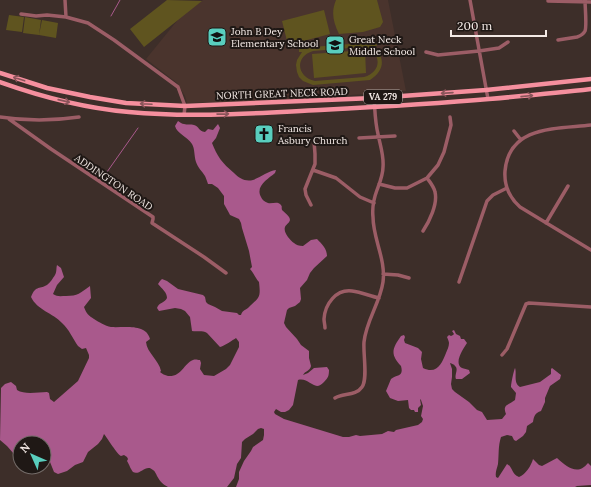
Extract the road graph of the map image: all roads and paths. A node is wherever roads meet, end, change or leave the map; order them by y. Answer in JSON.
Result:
{"nodes":[{"id":1,"x":65,"y":0,"type":"edge"},
{"id":2,"x":470,"y":0,"type":"edge"},
{"id":3,"x":548,"y":1,"type":"edge"},
{"id":4,"x":585,"y":1,"type":"edge"},
{"id":5,"x":591,"y":2,"type":"edge"},
{"id":6,"x":21,"y":14,"type":"dead end"},
{"id":7,"x":66,"y":17,"type":"junction"},
{"id":8,"x":558,"y":40,"type":"dead end"},
{"id":9,"x":508,"y":42,"type":"dead end"},
{"id":10,"x":479,"y":51,"type":"junction"},
{"id":11,"x":426,"y":52,"type":"dead end"},
{"id":12,"x":0,"y":72,"type":"edge"},
{"id":13,"x":591,"y":79,"type":"edge"},
{"id":14,"x":0,"y":82,"type":"edge"},
{"id":15,"x":591,"y":89,"type":"edge"},
{"id":16,"x":486,"y":90,"type":"junction"},
{"id":17,"x":374,"y":98,"type":"junction"},
{"id":18,"x":488,"y":99,"type":"junction"},
{"id":19,"x":185,"y":106,"type":"junction"},
{"id":20,"x":375,"y":107,"type":"junction"},
{"id":21,"x":184,"y":115,"type":"junction"},
{"id":22,"x":0,"y":117,"type":"edge"},
{"id":23,"x":78,"y":117,"type":"dead end"},
{"id":24,"x":450,"y":117,"type":"dead end"},
{"id":25,"x":9,"y":119,"type":"junction"},
{"id":26,"x":591,"y":125,"type":"edge"},
{"id":27,"x":514,"y":131,"type":"dead end"},
{"id":28,"x":395,"y":136,"type":"dead end"},
{"id":29,"x":379,"y":137,"type":"junction"},
{"id":30,"x":359,"y":138,"type":"dead end"},
{"id":31,"x":521,"y":140,"type":"junction"},
{"id":32,"x":314,"y":141,"type":"dead end"},
{"id":33,"x":313,"y":170,"type":"junction"},
{"id":34,"x":427,"y":178,"type":"junction"},
{"id":35,"x":379,"y":184,"type":"junction"},
{"id":36,"x":568,"y":186,"type":"dead end"},
{"id":37,"x":507,"y":188,"type":"junction"},
{"id":38,"x":374,"y":203,"type":"junction"},
{"id":39,"x":311,"y":205,"type":"dead end"},
{"id":40,"x":546,"y":223,"type":"junction"},
{"id":41,"x":423,"y":231,"type":"dead end"},
{"id":42,"x":591,"y":250,"type":"edge"},
{"id":43,"x":226,"y":273,"type":"dead end"},
{"id":44,"x":384,"y":274,"type":"junction"},
{"id":45,"x":409,"y":278,"type":"dead end"},
{"id":46,"x":459,"y":282,"type":"dead end"},
{"id":47,"x":379,"y":298,"type":"junction"},
{"id":48,"x":591,"y":307,"type":"edge"},
{"id":49,"x":325,"y":328,"type":"dead end"},
{"id":50,"x":502,"y":355,"type":"dead end"},
{"id":51,"x":335,"y":398,"type":"dead end"}],
"edges":[{"from":1,"to":7,"type":"street"},
{"from":2,"to":10,"type":"street"},
{"from":3,"to":4,"type":"street"},
{"from":4,"to":5,"type":"street"},
{"from":4,"to":8,"type":"street"},
{"from":6,"to":7,"type":"street"},
{"from":7,"to":19,"type":"street"},
{"from":9,"to":10,"type":"street"},
{"from":10,"to":11,"type":"street"},
{"from":10,"to":16,"type":"street"},
{"from":19,"to":12,"type":"main road","name":"NORTH GREAT NECK ROAD","number":"VA 279","one_way":true},
{"from":13,"to":16,"type":"main road","name":"NORTH GREAT NECK ROAD","number":"VA 279"},
{"from":14,"to":21,"type":"main road","name":"NORTH GREAT NECK ROAD","number":"VA 279","one_way":true},
{"from":18,"to":15,"type":"main road","name":"NORTH GREAT NECK ROAD","number":"VA 279","one_way":true},
{"from":16,"to":17,"type":"main road","name":"NORTH GREAT NECK ROAD","number":"VA 279","one_way":true},
{"from":16,"to":18,"type":"street"},
{"from":17,"to":19,"type":"main road","name":"NORTH GREAT NECK ROAD","number":"VA 279"},
{"from":17,"to":20,"type":"street"},
{"from":18,"to":20,"type":"main road","name":"NORTH GREAT NECK ROAD","number":"VA 279"},
{"from":19,"to":21,"type":"street"},
{"from":21,"to":20,"type":"main road","name":"NORTH GREAT NECK ROAD","number":"VA 279","one_way":true},
{"from":20,"to":29,"type":"street"},
{"from":22,"to":25,"type":"street"},
{"from":23,"to":25,"type":"street"},
{"from":24,"to":34,"type":"street"},
{"from":25,"to":43,"type":"street","name":"ADDINGTON ROAD"},
{"from":26,"to":31,"type":"street"},
{"from":27,"to":31,"type":"street"},
{"from":28,"to":29,"type":"street"},
{"from":29,"to":30,"type":"street"},
{"from":29,"to":35,"type":"street"},
{"from":31,"to":37,"type":"street"},
{"from":32,"to":33,"type":"street"},
{"from":33,"to":38,"type":"street"},
{"from":33,"to":39,"type":"street"},
{"from":34,"to":35,"type":"street"},
{"from":34,"to":41,"type":"street"},
{"from":35,"to":38,"type":"street"},
{"from":36,"to":40,"type":"street"},
{"from":37,"to":40,"type":"street"},
{"from":37,"to":46,"type":"street"},
{"from":38,"to":44,"type":"street"},
{"from":40,"to":42,"type":"street"},
{"from":44,"to":45,"type":"street"},
{"from":44,"to":47,"type":"street"},
{"from":47,"to":49,"type":"street"},
{"from":47,"to":51,"type":"street"},
{"from":48,"to":50,"type":"street"}]}
